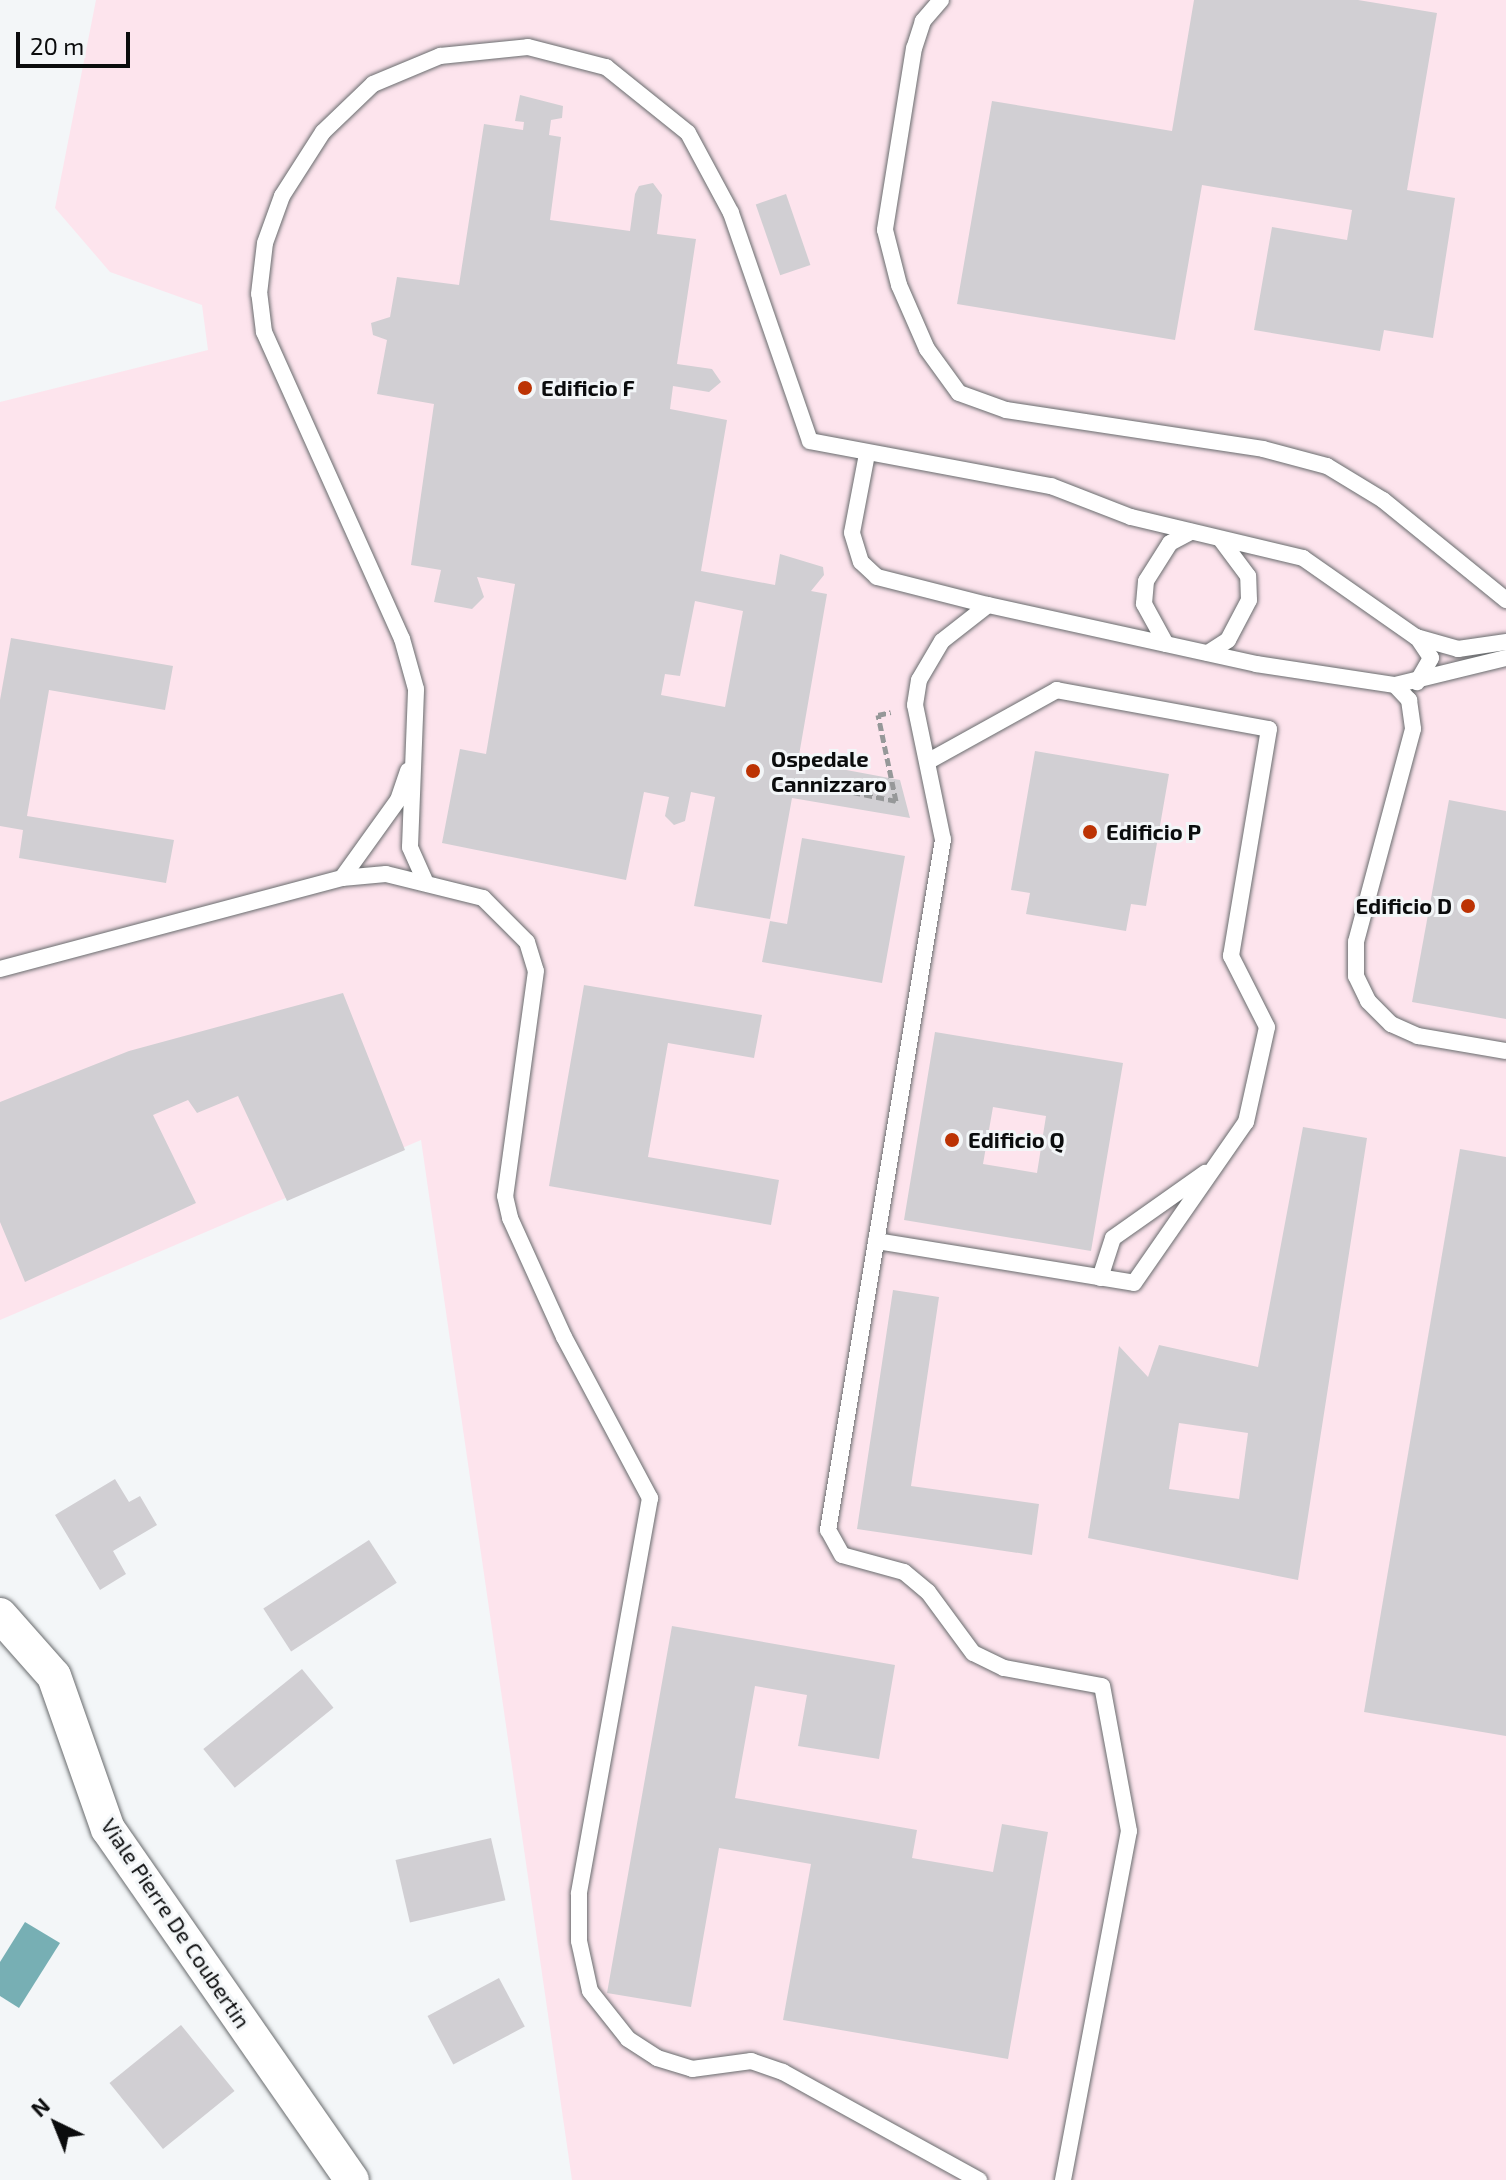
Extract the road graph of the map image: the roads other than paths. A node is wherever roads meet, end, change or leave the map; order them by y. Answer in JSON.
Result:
{"nodes":[{"id":1,"x":941,"y":0,"type":"edge"},
{"id":2,"x":867,"y":454,"type":"junction"},
{"id":3,"x":1191,"y":532,"type":"junction"},
{"id":4,"x":1220,"y":539,"type":"junction"},
{"id":5,"x":1506,"y":600,"type":"edge"},
{"id":6,"x":988,"y":605,"type":"junction"},
{"id":7,"x":1416,"y":637,"type":"junction"},
{"id":8,"x":1506,"y":642,"type":"edge"},
{"id":9,"x":1166,"y":644,"type":"junction"},
{"id":10,"x":1208,"y":653,"type":"junction"},
{"id":11,"x":1506,"y":658,"type":"edge"},
{"id":12,"x":1417,"y":682,"type":"junction"},
{"id":13,"x":1395,"y":685,"type":"junction"},
{"id":14,"x":415,"y":752,"type":"junction"},
{"id":15,"x":929,"y":761,"type":"junction"},
{"id":16,"x":342,"y":878,"type":"junction"},
{"id":17,"x":425,"y":881,"type":"junction"},
{"id":18,"x":0,"y":969,"type":"edge"},
{"id":19,"x":1506,"y":1051,"type":"edge"},
{"id":20,"x":1210,"y":1170,"type":"junction"},
{"id":21,"x":876,"y":1241,"type":"junction"},
{"id":22,"x":1100,"y":1278,"type":"junction"},
{"id":23,"x":0,"y":1615,"type":"edge"},
{"id":24,"x":352,"y":2180,"type":"edge"},
{"id":25,"x":979,"y":2180,"type":"edge"},
{"id":26,"x":1063,"y":2180,"type":"edge"}],
"edges":[{"from":1,"to":5,"type":"lane"},
{"from":2,"to":3,"type":"lane"},
{"from":2,"to":6,"type":"lane"},
{"from":2,"to":14,"type":"lane"},
{"from":3,"to":4,"type":"lane"},
{"from":3,"to":9,"type":"lane"},
{"from":4,"to":7,"type":"lane"},
{"from":4,"to":10,"type":"lane"},
{"from":6,"to":9,"type":"lane"},
{"from":6,"to":15,"type":"lane"},
{"from":7,"to":8,"type":"lane"},
{"from":7,"to":12,"type":"lane"},
{"from":9,"to":10,"type":"lane"},
{"from":10,"to":13,"type":"lane"},
{"from":11,"to":12,"type":"lane"},
{"from":12,"to":13,"type":"lane"},
{"from":13,"to":19,"type":"lane"},
{"from":14,"to":16,"type":"lane"},
{"from":14,"to":17,"type":"lane"},
{"from":15,"to":20,"type":"lane"},
{"from":15,"to":21,"type":"lane"},
{"from":16,"to":17,"type":"lane"},
{"from":16,"to":18,"type":"lane"},
{"from":17,"to":25,"type":"lane"},
{"from":20,"to":22,"type":"lane"},
{"from":20,"to":22,"type":"lane"},
{"from":21,"to":22,"type":"lane"},
{"from":21,"to":26,"type":"lane"},
{"from":23,"to":24,"type":"street","name":"Viale Pierre De Coubertin"}]}
